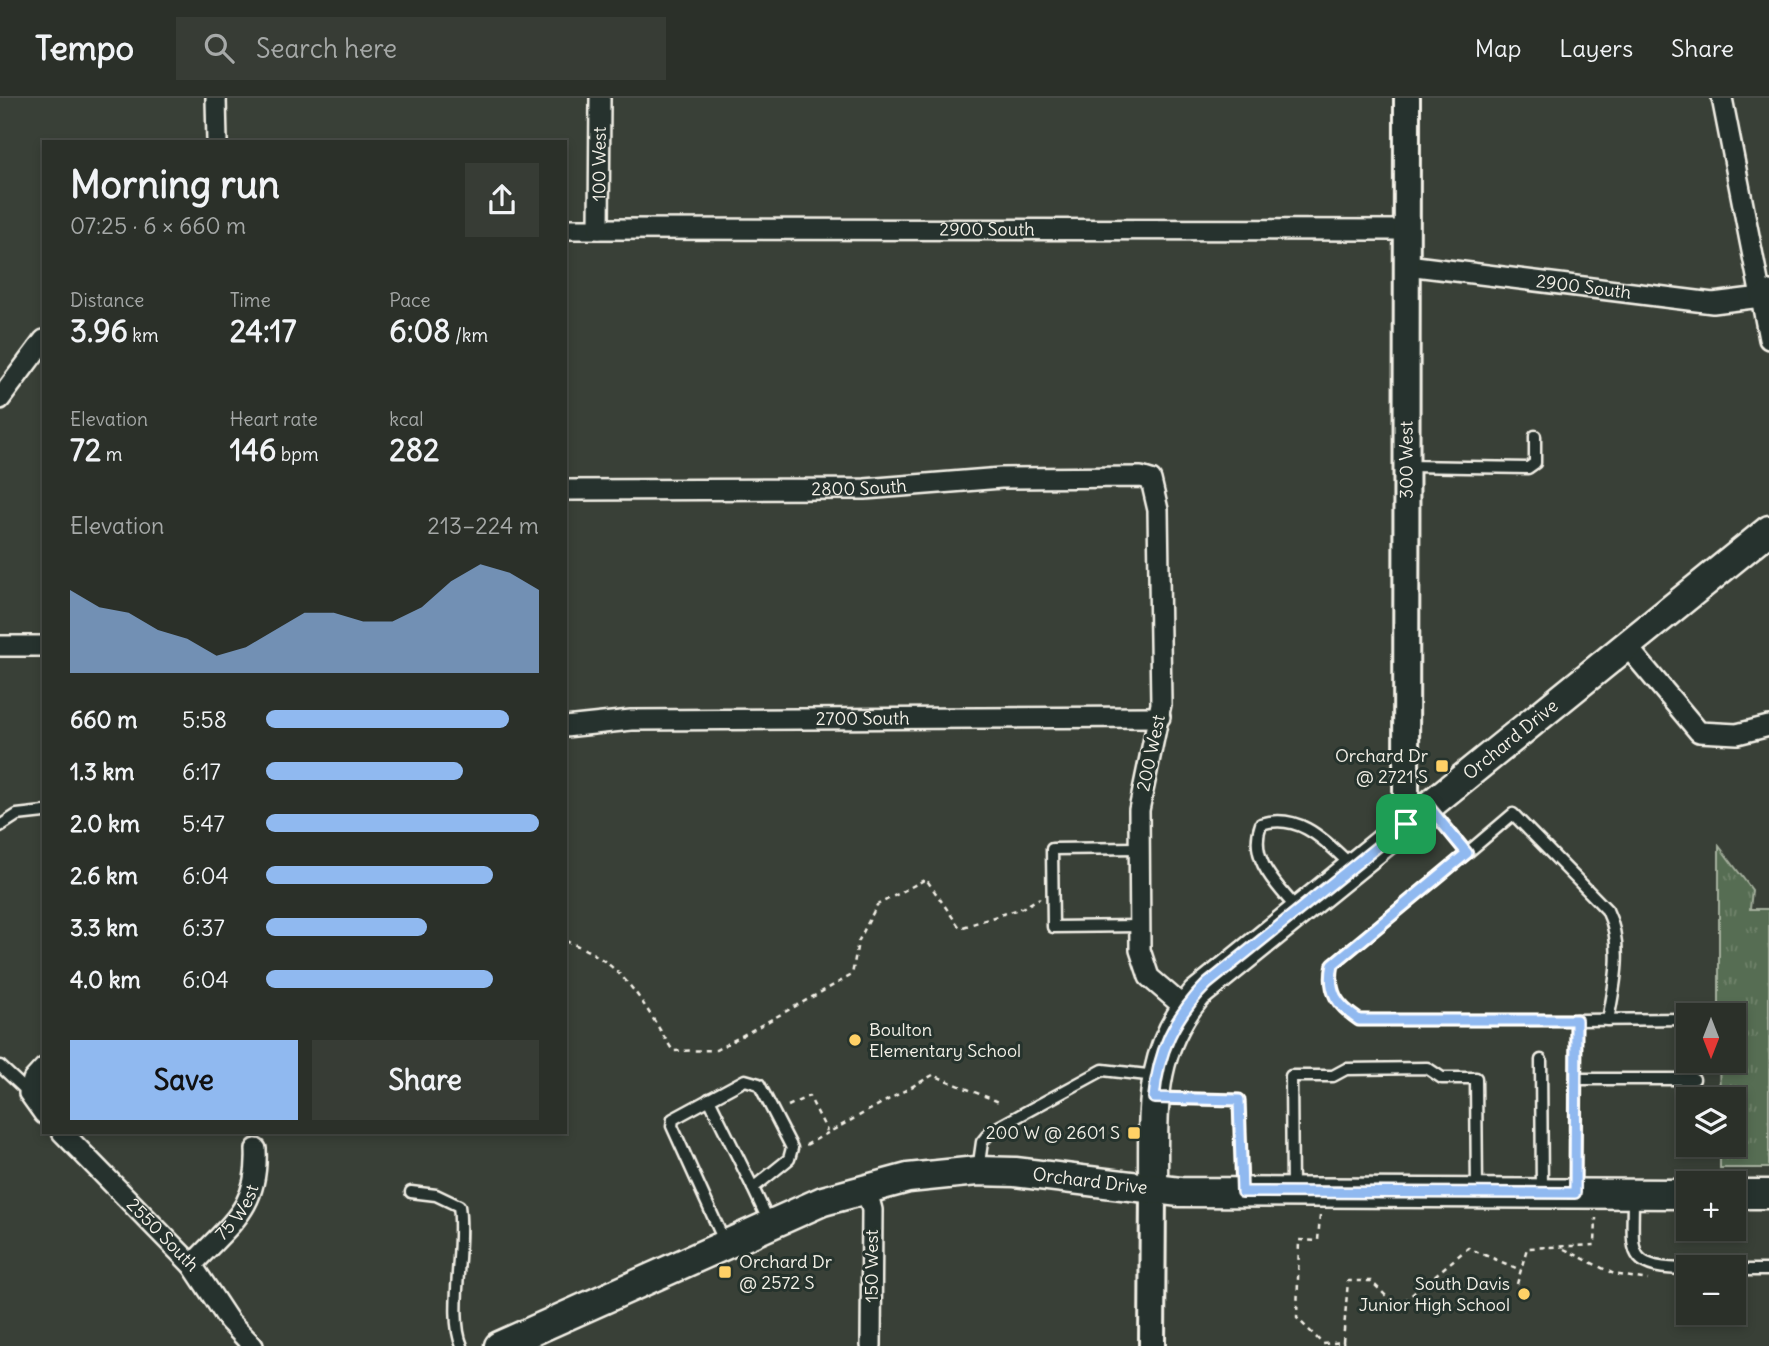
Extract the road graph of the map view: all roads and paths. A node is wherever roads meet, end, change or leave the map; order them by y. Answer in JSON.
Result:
{"nodes":[{"id":1,"x":216,"y":98,"type":"edge"},
{"id":2,"x":600,"y":98,"type":"edge"},
{"id":3,"x":1407,"y":98,"type":"edge"},
{"id":4,"x":1723,"y":98,"type":"edge"},
{"id":5,"x":217,"y":140,"type":"edge"},
{"id":6,"x":567,"y":229,"type":"edge"},
{"id":7,"x":599,"y":229,"type":"junction"},
{"id":8,"x":1407,"y":230,"type":"junction"},
{"id":9,"x":1407,"y":265,"type":"junction"},
{"id":10,"x":1765,"y":294,"type":"edge"},
{"id":11,"x":1769,"y":339,"type":"edge"},
{"id":12,"x":42,"y":343,"type":"edge"},
{"id":13,"x":0,"y":399,"type":"edge"},
{"id":14,"x":1535,"y":436,"type":"dead end"},
{"id":15,"x":1406,"y":466,"type":"junction"},
{"id":16,"x":1151,"y":480,"type":"joint"},
{"id":17,"x":567,"y":490,"type":"edge"},
{"id":18,"x":1769,"y":530,"type":"edge"},
{"id":19,"x":1626,"y":645,"type":"junction"},
{"id":20,"x":0,"y":646,"type":"edge"},
{"id":21,"x":42,"y":646,"type":"edge"},
{"id":22,"x":1160,"y":717,"type":"junction"},
{"id":23,"x":1769,"y":726,"type":"edge"},
{"id":24,"x":567,"y":727,"type":"edge"},
{"id":25,"x":1428,"y":806,"type":"junction"},
{"id":26,"x":42,"y":812,"type":"edge"},
{"id":27,"x":1406,"y":824,"type":"junction"},
{"id":28,"x":0,"y":825,"type":"edge"},
{"id":29,"x":1139,"y":848,"type":"junction"},
{"id":30,"x":1467,"y":853,"type":"junction"},
{"id":31,"x":1352,"y":866,"type":"junction"},
{"id":32,"x":1041,"y":897,"type":"dead end"},
{"id":33,"x":1298,"y":910,"type":"junction"},
{"id":34,"x":1140,"y":926,"type":"junction"},
{"id":35,"x":567,"y":942,"type":"edge"},
{"id":36,"x":1185,"y":1008,"type":"junction"},
{"id":37,"x":1676,"y":1019,"type":"edge"},
{"id":38,"x":1576,"y":1020,"type":"junction"},
{"id":39,"x":1608,"y":1020,"type":"junction"},
{"id":40,"x":1541,"y":1060,"type":"dead end"},
{"id":41,"x":0,"y":1066,"type":"edge"},
{"id":42,"x":42,"y":1070,"type":"edge"},
{"id":43,"x":1576,"y":1079,"type":"junction"},
{"id":44,"x":1694,"y":1079,"type":"dead end"},
{"id":45,"x":1155,"y":1087,"type":"junction"},
{"id":46,"x":29,"y":1093,"type":"junction"},
{"id":47,"x":709,"y":1099,"type":"junction"},
{"id":48,"x":999,"y":1102,"type":"dead end"},
{"id":49,"x":788,"y":1106,"type":"dead end"},
{"id":50,"x":42,"y":1111,"type":"edge"},
{"id":51,"x":827,"y":1132,"type":"junction"},
{"id":52,"x":64,"y":1134,"type":"edge"},
{"id":53,"x":806,"y":1145,"type":"dead end"},
{"id":54,"x":256,"y":1149,"type":"dead end"},
{"id":55,"x":977,"y":1171,"type":"junction"},
{"id":56,"x":866,"y":1187,"type":"junction"},
{"id":57,"x":753,"y":1188,"type":"junction"},
{"id":58,"x":1153,"y":1189,"type":"junction"},
{"id":59,"x":411,"y":1192,"type":"dead end"},
{"id":60,"x":1242,"y":1192,"type":"junction"},
{"id":61,"x":1292,"y":1192,"type":"junction"},
{"id":62,"x":1476,"y":1192,"type":"junction"},
{"id":63,"x":1542,"y":1193,"type":"junction"},
{"id":64,"x":1575,"y":1193,"type":"junction"},
{"id":65,"x":1633,"y":1193,"type":"junction"},
{"id":66,"x":1676,"y":1194,"type":"edge"},
{"id":67,"x":1746,"y":1194,"type":"edge"},
{"id":68,"x":1769,"y":1194,"type":"edge"},
{"id":69,"x":1320,"y":1216,"type":"dead end"},
{"id":70,"x":1596,"y":1218,"type":"dead end"},
{"id":71,"x":770,"y":1223,"type":"junction"},
{"id":72,"x":725,"y":1243,"type":"junction"},
{"id":73,"x":1561,"y":1247,"type":"junction"},
{"id":74,"x":192,"y":1265,"type":"junction"},
{"id":75,"x":1676,"y":1269,"type":"edge"},
{"id":76,"x":1521,"y":1270,"type":"junction"},
{"id":77,"x":1746,"y":1270,"type":"edge"},
{"id":78,"x":1769,"y":1270,"type":"edge"},
{"id":79,"x":1648,"y":1280,"type":"dead end"},
{"id":80,"x":1517,"y":1284,"type":"dead end"},
{"id":81,"x":532,"y":1339,"type":"edge"},
{"id":82,"x":1343,"y":1344,"type":"edge"},
{"id":83,"x":253,"y":1346,"type":"edge"},
{"id":84,"x":462,"y":1346,"type":"edge"},
{"id":85,"x":499,"y":1346,"type":"edge"},
{"id":86,"x":871,"y":1346,"type":"edge"},
{"id":87,"x":1152,"y":1346,"type":"edge"}],
"edges":[{"from":1,"to":5,"type":"street"},
{"from":2,"to":7,"type":"street","name":"100 West"},
{"from":3,"to":8,"type":"street","name":"300 West"},
{"from":4,"to":10,"type":"street"},
{"from":6,"to":7,"type":"street","name":"2900 South"},
{"from":7,"to":8,"type":"street","name":"2900 South"},
{"from":8,"to":9,"type":"street","name":"300 West"},
{"from":9,"to":10,"type":"street","name":"2900 South"},
{"from":9,"to":15,"type":"street","name":"300 West"},
{"from":10,"to":11,"type":"street"},
{"from":12,"to":13,"type":"street"},
{"from":14,"to":15,"type":"lane"},
{"from":15,"to":27,"type":"street","name":"300 West"},
{"from":16,"to":17,"type":"street","name":"2800 South"},
{"from":16,"to":22,"type":"street","name":"200 West"},
{"from":18,"to":19,"type":"main road","name":"Orchard Drive"},
{"from":19,"to":23,"type":"street"},
{"from":19,"to":25,"type":"main road","name":"Orchard Drive"},
{"from":20,"to":21,"type":"street"},
{"from":22,"to":24,"type":"street","name":"2700 South"},
{"from":22,"to":29,"type":"street","name":"200 West"},
{"from":25,"to":27,"type":"main road","name":"Orchard Drive"},
{"from":25,"to":30,"type":"lane"},
{"from":26,"to":28,"type":"lane"},
{"from":27,"to":31,"type":"main road","name":"Orchard Drive"},
{"from":29,"to":34,"type":"street","name":"200 West"},
{"from":29,"to":34,"type":"lane"},
{"from":30,"to":38,"type":"lane"},
{"from":30,"to":39,"type":"lane"},
{"from":31,"to":33,"type":"main road","name":"Orchard Drive"},
{"from":31,"to":33,"type":"lane"},
{"from":32,"to":35,"type":"path"},
{"from":33,"to":36,"type":"main road","name":"Orchard Drive"},
{"from":34,"to":36,"type":"street","name":"200 West"},
{"from":36,"to":45,"type":"main road","name":"Orchard Drive"},
{"from":37,"to":39,"type":"lane"},
{"from":38,"to":39,"type":"lane"},
{"from":38,"to":43,"type":"lane"},
{"from":40,"to":63,"type":"lane"},
{"from":41,"to":46,"type":"lane"},
{"from":42,"to":46,"type":"street"},
{"from":43,"to":44,"type":"lane"},
{"from":43,"to":64,"type":"lane"},
{"from":45,"to":55,"type":"lane"},
{"from":45,"to":58,"type":"main road","name":"Orchard Drive"},
{"from":45,"to":60,"type":"lane"},
{"from":46,"to":50,"type":"street"},
{"from":47,"to":57,"type":"lane"},
{"from":47,"to":57,"type":"lane"},
{"from":47,"to":72,"type":"lane"},
{"from":48,"to":51,"type":"path"},
{"from":49,"to":51,"type":"path"},
{"from":51,"to":53,"type":"path"},
{"from":52,"to":74,"type":"street","name":"2550 South"},
{"from":54,"to":74,"type":"street","name":"75 West"},
{"from":55,"to":56,"type":"main road","name":"Orchard Drive"},
{"from":55,"to":58,"type":"main road","name":"Orchard Drive"},
{"from":56,"to":71,"type":"main road","name":"Orchard Drive"},
{"from":56,"to":86,"type":"street","name":"150 West"},
{"from":57,"to":71,"type":"lane"},
{"from":58,"to":60,"type":"main road"},
{"from":58,"to":87,"type":"street"},
{"from":59,"to":84,"type":"lane"},
{"from":60,"to":61,"type":"main road"},
{"from":61,"to":62,"type":"main road"},
{"from":61,"to":62,"type":"lane"},
{"from":62,"to":63,"type":"main road"},
{"from":63,"to":64,"type":"main road"},
{"from":64,"to":65,"type":"main road"},
{"from":65,"to":66,"type":"main road"},
{"from":65,"to":75,"type":"lane"},
{"from":67,"to":68,"type":"main road"},
{"from":69,"to":82,"type":"path"},
{"from":70,"to":73,"type":"path"},
{"from":71,"to":72,"type":"main road","name":"Orchard Drive"},
{"from":72,"to":81,"type":"main road","name":"Orchard Drive"},
{"from":73,"to":76,"type":"path"},
{"from":73,"to":79,"type":"path"},
{"from":74,"to":83,"type":"street","name":"2550 South"},
{"from":76,"to":80,"type":"path"},
{"from":76,"to":82,"type":"path"},
{"from":77,"to":78,"type":"lane"},
{"from":81,"to":85,"type":"main road","name":"Orchard Drive"}]}
